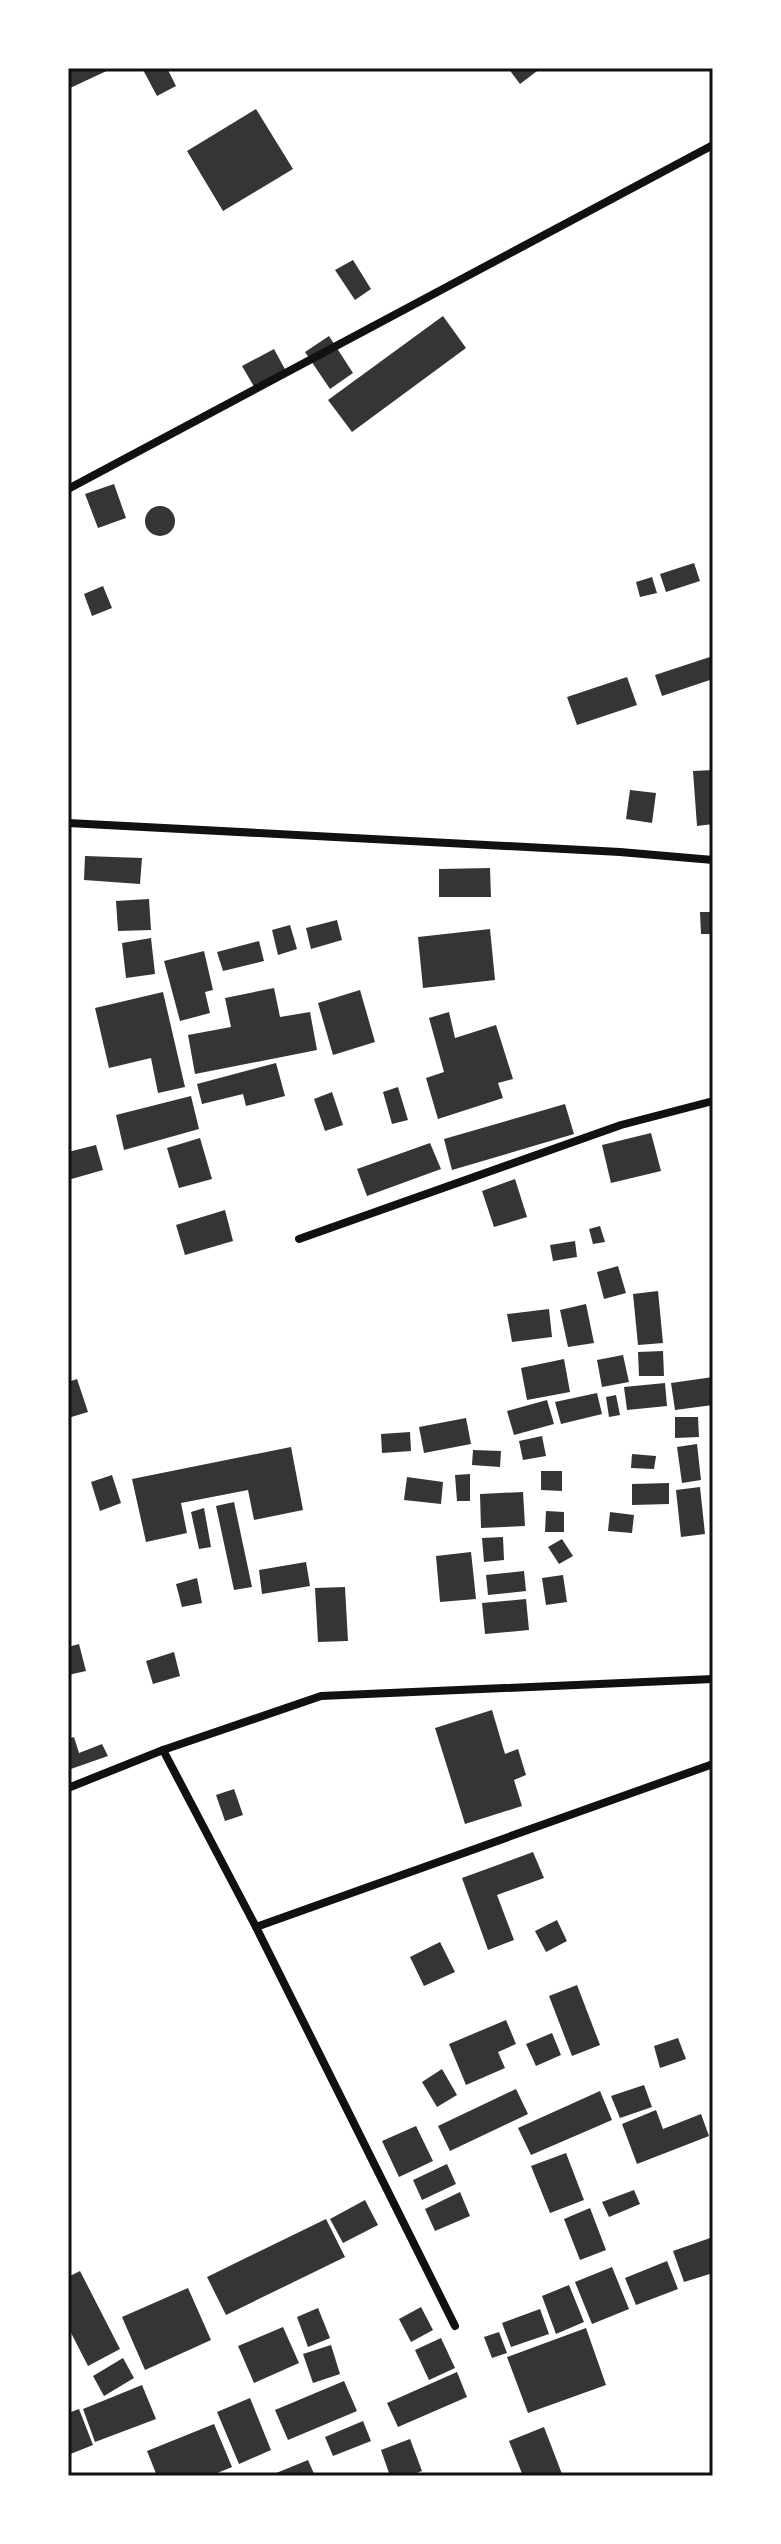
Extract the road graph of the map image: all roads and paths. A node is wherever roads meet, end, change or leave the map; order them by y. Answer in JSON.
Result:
{"nodes":[{"id":1,"x":713,"y":145,"type":"edge"},
{"id":2,"x":68,"y":489,"type":"edge"},
{"id":3,"x":68,"y":823,"type":"edge"},
{"id":4,"x":713,"y":860,"type":"edge"},
{"id":5,"x":713,"y":1101,"type":"edge"},
{"id":6,"x":299,"y":1239,"type":"dead end"},
{"id":7,"x":713,"y":1679,"type":"edge"},
{"id":8,"x":163,"y":1750,"type":"junction"},
{"id":9,"x":713,"y":1764,"type":"edge"},
{"id":10,"x":68,"y":1788,"type":"edge"},
{"id":11,"x":256,"y":1927,"type":"junction"},
{"id":12,"x":455,"y":2326,"type":"dead end"}],
"edges":[{"from":1,"to":2,"type":"street"},
{"from":3,"to":4,"type":"street"},
{"from":5,"to":6,"type":"street"},
{"from":7,"to":8,"type":"street"},
{"from":8,"to":10,"type":"street"},
{"from":8,"to":11,"type":"street"},
{"from":9,"to":11,"type":"street"},
{"from":11,"to":12,"type":"street"}]}
